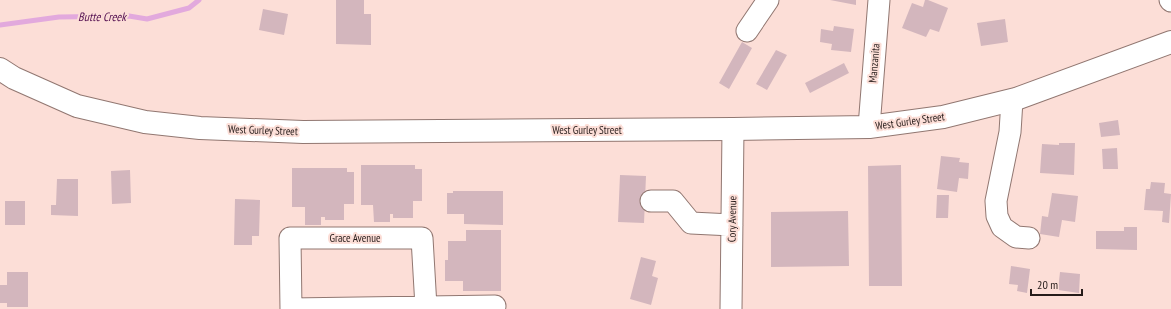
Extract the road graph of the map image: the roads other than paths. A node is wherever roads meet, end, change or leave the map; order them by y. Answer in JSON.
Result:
{"nodes":[{"id":1,"x":768,"y":0,"type":"edge"},
{"id":2,"x":879,"y":0,"type":"edge"},
{"id":3,"x":747,"y":31,"type":"dead end"},
{"id":4,"x":1171,"y":42,"type":"edge"},
{"id":5,"x":0,"y":69,"type":"edge"},
{"id":6,"x":1012,"y":100,"type":"junction"},
{"id":7,"x":869,"y":127,"type":"junction"},
{"id":8,"x":733,"y":129,"type":"junction"},
{"id":9,"x":651,"y":201,"type":"dead end"},
{"id":10,"x":732,"y":225,"type":"junction"},
{"id":11,"x":1029,"y":238,"type":"dead end"},
{"id":12,"x":495,"y":306,"type":"dead end"},
{"id":13,"x":426,"y":307,"type":"junction"},
{"id":14,"x":291,"y":309,"type":"edge"},
{"id":15,"x":731,"y":309,"type":"edge"}],
"edges":[{"from":1,"to":3,"type":"street"},
{"from":2,"to":7,"type":"street","name":"Manzanita"},
{"from":4,"to":6,"type":"main road","name":"West Gurley Street"},
{"from":5,"to":8,"type":"main road","name":"West Gurley Street"},
{"from":6,"to":7,"type":"main road","name":"West Gurley Street"},
{"from":6,"to":11,"type":"street"},
{"from":7,"to":8,"type":"main road","name":"West Gurley Street"},
{"from":8,"to":10,"type":"street","name":"Cory Avenue"},
{"from":9,"to":10,"type":"street"},
{"from":10,"to":15,"type":"street","name":"Cory Avenue"},
{"from":12,"to":13,"type":"street"},
{"from":13,"to":14,"type":"street"},
{"from":13,"to":14,"type":"street","name":"Grace Avenue"}]}
